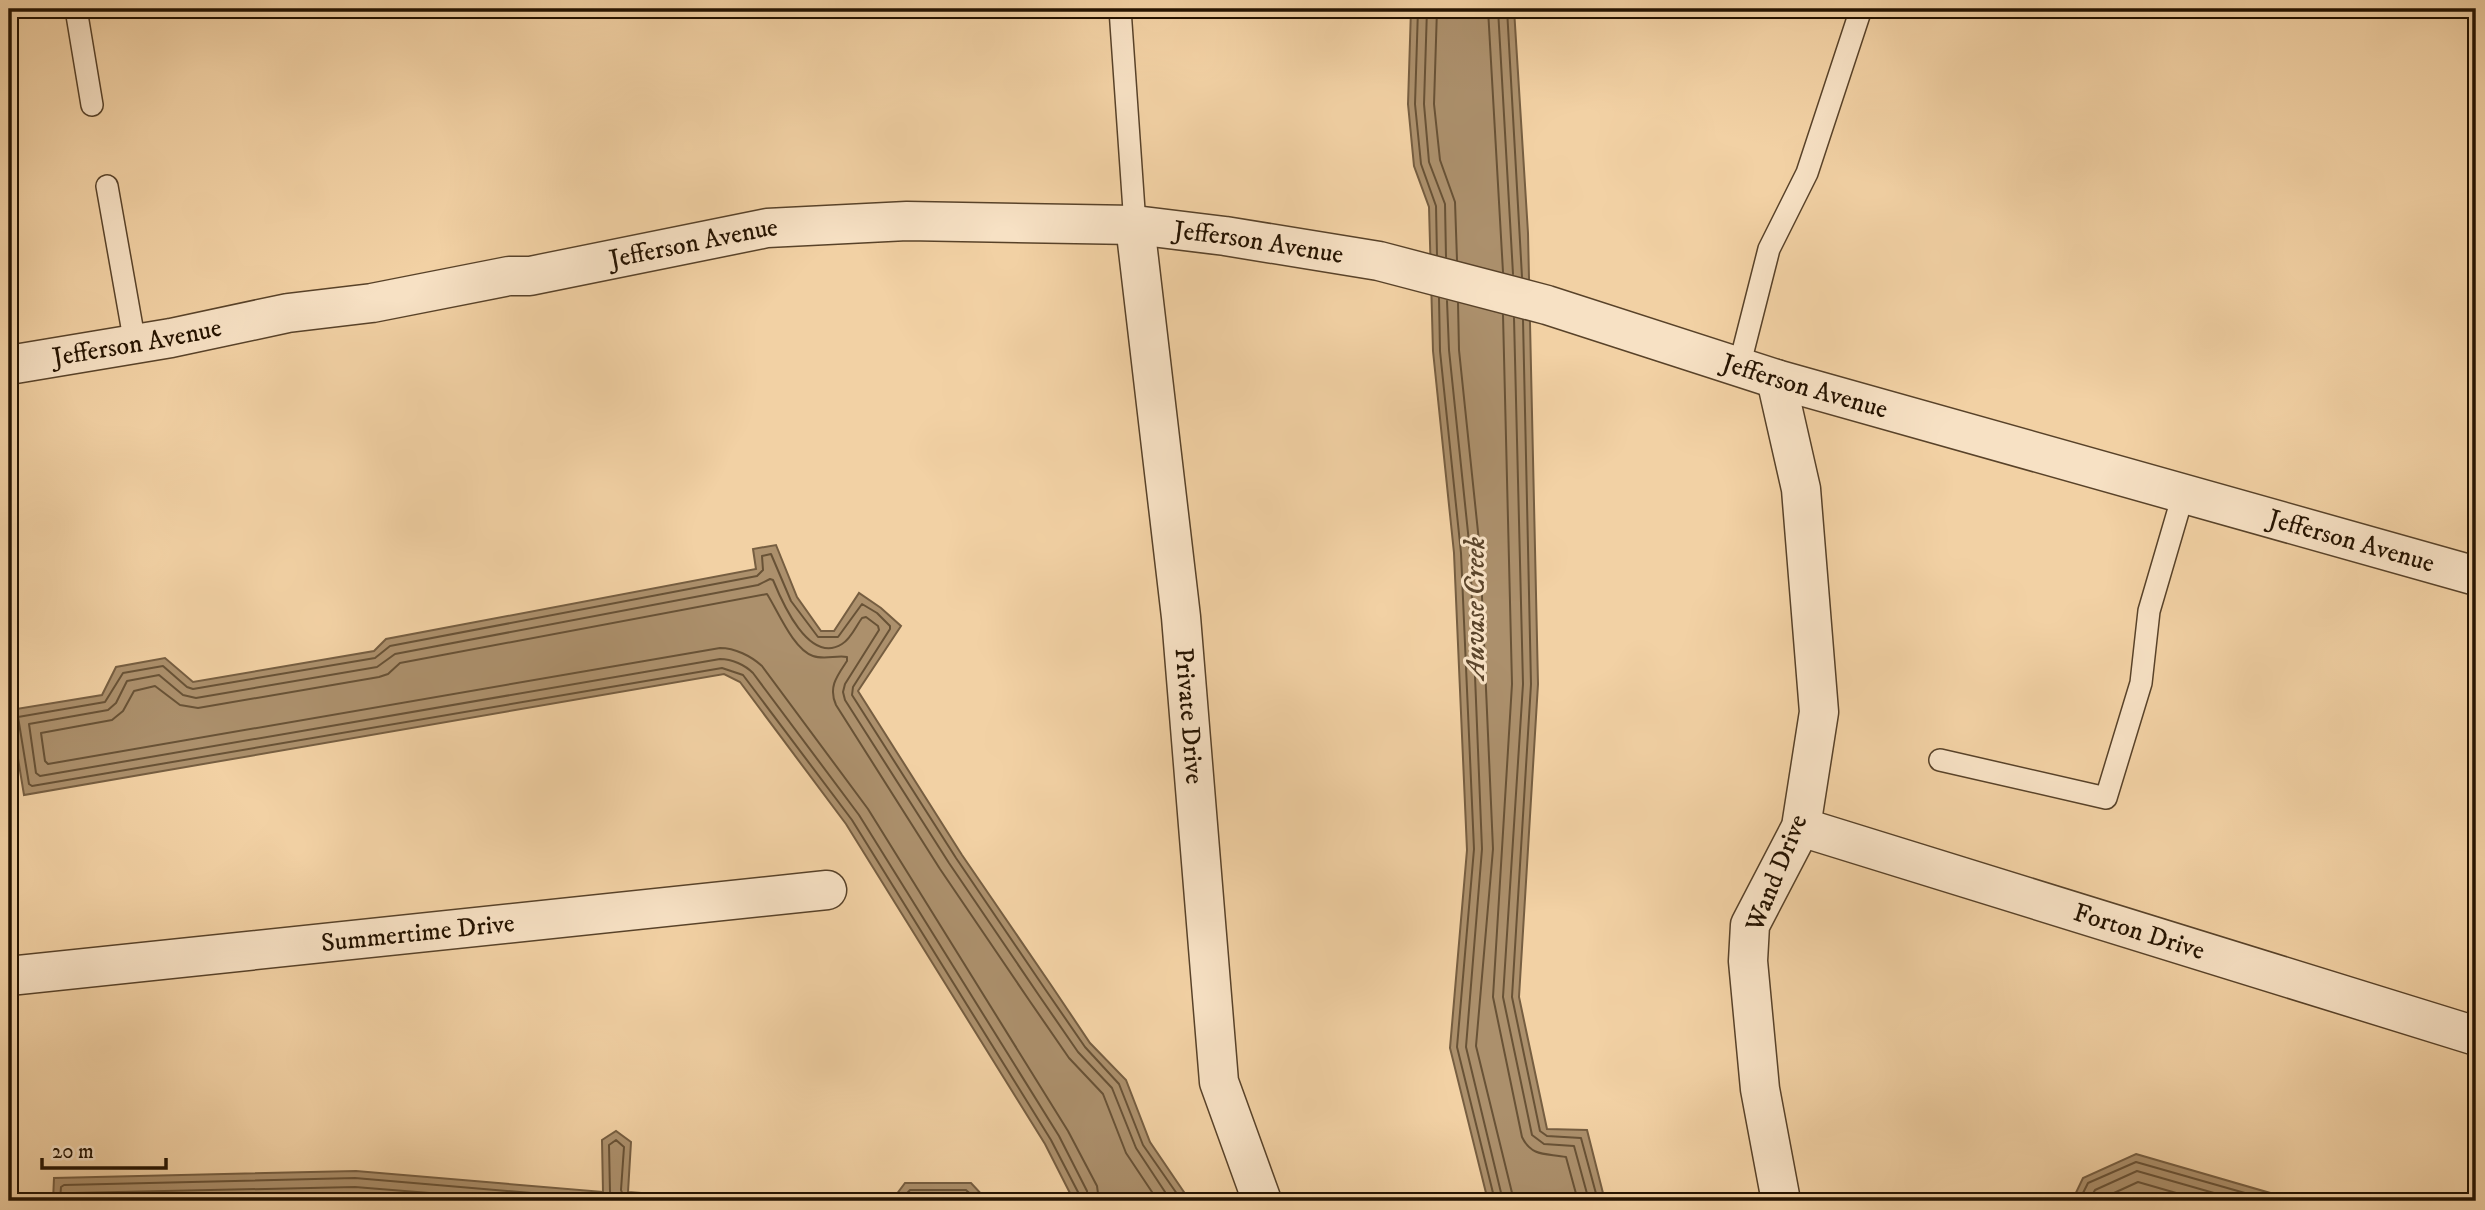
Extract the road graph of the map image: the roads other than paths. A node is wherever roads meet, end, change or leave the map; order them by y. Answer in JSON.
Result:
{"nodes":[{"id":1,"x":76,"y":9,"type":"edge"},
{"id":2,"x":1121,"y":9,"type":"edge"},
{"id":3,"x":1861,"y":9,"type":"edge"},
{"id":4,"x":92,"y":105,"type":"dead end"},
{"id":5,"x":107,"y":186,"type":"dead end"},
{"id":6,"x":1135,"y":225,"type":"junction"},
{"id":7,"x":135,"y":344,"type":"junction"},
{"id":8,"x":9,"y":365,"type":"edge"},
{"id":9,"x":1739,"y":367,"type":"junction"},
{"id":10,"x":1776,"y":379,"type":"junction"},
{"id":11,"x":2183,"y":495,"type":"junction"},
{"id":12,"x":2476,"y":576,"type":"edge"},
{"id":13,"x":1940,"y":760,"type":"dead end"},
{"id":14,"x":1801,"y":827,"type":"junction"},
{"id":15,"x":827,"y":890,"type":"dead end"},
{"id":16,"x":9,"y":976,"type":"edge"},
{"id":17,"x":2476,"y":1035,"type":"edge"},
{"id":18,"x":1262,"y":1201,"type":"edge"},
{"id":19,"x":1781,"y":1201,"type":"edge"}],
"edges":[{"from":1,"to":4,"type":"lane"},
{"from":2,"to":6,"type":"lane"},
{"from":3,"to":9,"type":"lane"},
{"from":5,"to":7,"type":"lane"},
{"from":6,"to":7,"type":"street","name":"Jefferson Avenue"},
{"from":6,"to":9,"type":"street","name":"Jefferson Avenue"},
{"from":6,"to":18,"type":"street","name":"Private Drive"},
{"from":7,"to":8,"type":"street","name":"Jefferson Avenue"},
{"from":9,"to":10,"type":"street","name":"Jefferson Avenue"},
{"from":10,"to":11,"type":"street","name":"Jefferson Avenue"},
{"from":10,"to":14,"type":"street","name":"Wand Drive"},
{"from":11,"to":12,"type":"street","name":"Jefferson Avenue"},
{"from":11,"to":13,"type":"lane"},
{"from":14,"to":17,"type":"street","name":"Forton Drive"},
{"from":14,"to":19,"type":"street","name":"Wand Drive"},
{"from":15,"to":16,"type":"street","name":"Summertime Drive"}]}
